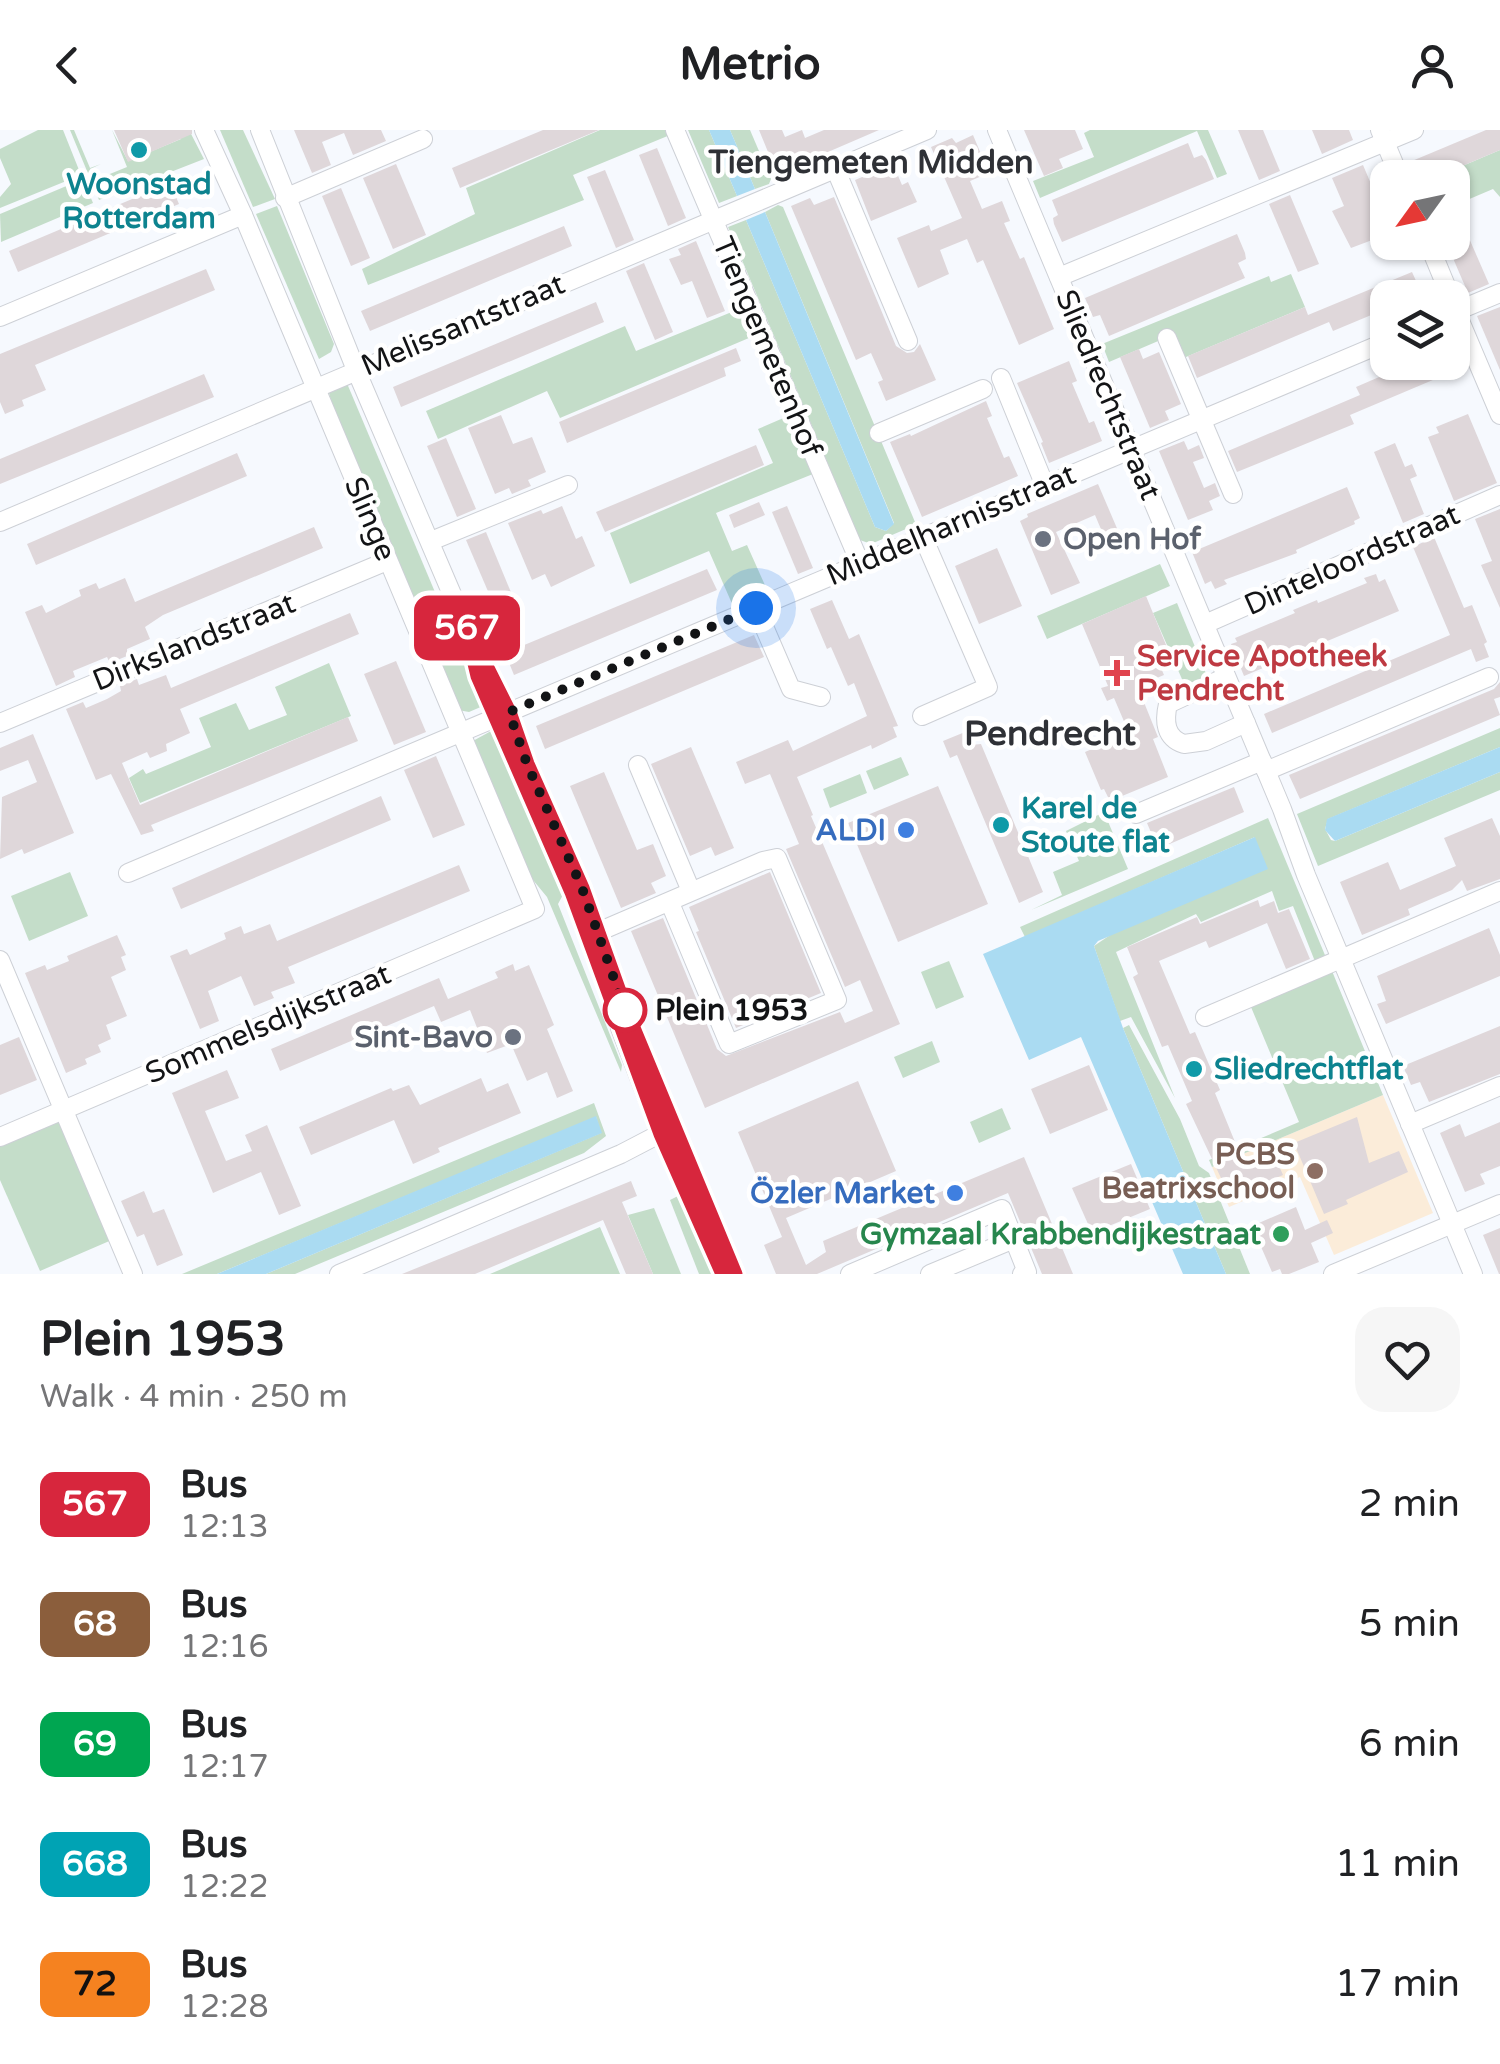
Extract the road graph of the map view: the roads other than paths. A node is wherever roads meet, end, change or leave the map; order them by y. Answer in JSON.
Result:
{"nodes":[{"id":1,"x":204,"y":130,"type":"edge"},
{"id":2,"x":250,"y":130,"type":"edge"},
{"id":3,"x":260,"y":130,"type":"edge"},
{"id":4,"x":676,"y":130,"type":"edge"},
{"id":5,"x":927,"y":130,"type":"edge"},
{"id":6,"x":997,"y":130,"type":"edge"},
{"id":7,"x":1414,"y":130,"type":"edge"},
{"id":8,"x":1383,"y":136,"type":"edge"},
{"id":9,"x":423,"y":139,"type":"dead end"},
{"id":10,"x":1393,"y":160,"type":"edge"},
{"id":11,"x":835,"y":168,"type":"junction"},
{"id":12,"x":285,"y":198,"type":"junction"},
{"id":13,"x":243,"y":215,"type":"junction"},
{"id":14,"x":712,"y":220,"type":"junction"},
{"id":15,"x":1059,"y":277,"type":"junction"},
{"id":16,"x":1500,"y":293,"type":"edge"},
{"id":17,"x":1470,"y":301,"type":"edge"},
{"id":18,"x":0,"y":317,"type":"edge"},
{"id":19,"x":1168,"y":338,"type":"dead end"},
{"id":20,"x":908,"y":341,"type":"dead end"},
{"id":21,"x":1470,"y":345,"type":"edge"},
{"id":22,"x":1370,"y":348,"type":"edge"},
{"id":23,"x":356,"y":370,"type":"junction"},
{"id":24,"x":1001,"y":378,"type":"dead end"},
{"id":25,"x":314,"y":388,"type":"junction"},
{"id":26,"x":983,"y":389,"type":"dead end"},
{"id":27,"x":1500,"y":414,"type":"edge"},
{"id":28,"x":1202,"y":419,"type":"junction"},
{"id":29,"x":879,"y":433,"type":"dead end"},
{"id":30,"x":1131,"y":449,"type":"junction"},
{"id":31,"x":568,"y":485,"type":"dead end"},
{"id":32,"x":1044,"y":486,"type":"junction"},
{"id":33,"x":1233,"y":494,"type":"dead end"},
{"id":34,"x":1500,"y":495,"type":"edge"},
{"id":35,"x":0,"y":522,"type":"edge"},
{"id":36,"x":924,"y":537,"type":"junction"},
{"id":37,"x":430,"y":541,"type":"junction"},
{"id":38,"x":388,"y":560,"type":"junction"},
{"id":39,"x":860,"y":564,"type":"junction"},
{"id":40,"x":756,"y":608,"type":"junction"},
{"id":41,"x":1205,"y":624,"type":"junction"},
{"id":42,"x":1488,"y":676,"type":"dead end"},
{"id":43,"x":1226,"y":677,"type":"junction"},
{"id":44,"x":821,"y":697,"type":"dead end"},
{"id":45,"x":502,"y":715,"type":"junction"},
{"id":46,"x":922,"y":716,"type":"dead end"},
{"id":47,"x":0,"y":723,"type":"edge"},
{"id":48,"x":1246,"y":723,"type":"junction"},
{"id":49,"x":458,"y":732,"type":"junction"},
{"id":50,"x":638,"y":766,"type":"dead end"},
{"id":51,"x":1264,"y":766,"type":"junction"},
{"id":52,"x":1136,"y":814,"type":"dead end"},
{"id":53,"x":128,"y":873,"type":"dead end"},
{"id":54,"x":1500,"y":891,"type":"edge"},
{"id":55,"x":691,"y":892,"type":"junction"},
{"id":56,"x":670,"y":902,"type":"junction"},
{"id":57,"x":535,"y":908,"type":"joint"},
{"id":58,"x":594,"y":934,"type":"junction"},
{"id":59,"x":1340,"y":958,"type":"junction"},
{"id":60,"x":0,"y":960,"type":"edge"},
{"id":61,"x":1205,"y":1017,"type":"dead end"},
{"id":62,"x":1500,"y":1086,"type":"edge"},
{"id":63,"x":66,"y":1111,"type":"junction"},
{"id":64,"x":1410,"y":1124,"type":"junction"},
{"id":65,"x":667,"y":1130,"type":"junction"},
{"id":66,"x":0,"y":1137,"type":"edge"},
{"id":67,"x":1500,"y":1204,"type":"edge"},
{"id":68,"x":1452,"y":1224,"type":"junction"},
{"id":69,"x":1014,"y":1239,"type":"junction"},
{"id":70,"x":379,"y":1266,"type":"edge"},
{"id":71,"x":1026,"y":1273,"type":"edge"},
{"id":72,"x":133,"y":1274,"type":"edge"},
{"id":73,"x":339,"y":1274,"type":"edge"},
{"id":74,"x":723,"y":1274,"type":"edge"},
{"id":75,"x":735,"y":1274,"type":"edge"},
{"id":76,"x":850,"y":1274,"type":"edge"},
{"id":77,"x":930,"y":1274,"type":"edge"},
{"id":78,"x":1333,"y":1274,"type":"edge"},
{"id":79,"x":1472,"y":1274,"type":"edge"}],
"edges":[{"from":1,"to":13,"type":"street","name":"Slinge"},
{"from":2,"to":12,"type":"street","name":"Slinge"},
{"from":3,"to":12,"type":"street","name":"Slinge"},
{"from":4,"to":14,"type":"street","name":"Tiengemetenhof"},
{"from":5,"to":11,"type":"street","name":"Melissantstraat"},
{"from":6,"to":15,"type":"street","name":"Sliedrechtstraat"},
{"from":7,"to":8,"type":"street"},
{"from":8,"to":10,"type":"street"},
{"from":8,"to":15,"type":"street"},
{"from":9,"to":12,"type":"street"},
{"from":11,"to":14,"type":"street","name":"Melissantstraat"},
{"from":11,"to":20,"type":"street"},
{"from":12,"to":23,"type":"street","name":"Slinge"},
{"from":13,"to":18,"type":"street"},
{"from":13,"to":25,"type":"street","name":"Slinge"},
{"from":14,"to":23,"type":"street","name":"Melissantstraat"},
{"from":14,"to":39,"type":"street","name":"Tiengemetenhof"},
{"from":15,"to":30,"type":"street","name":"Sliedrechtstraat"},
{"from":16,"to":17,"type":"street"},
{"from":19,"to":28,"type":"street"},
{"from":21,"to":27,"type":"street"},
{"from":22,"to":28,"type":"street","name":"Middelharnisstraat"},
{"from":23,"to":25,"type":"street","name":"Melissantstraat"},
{"from":23,"to":37,"type":"street","name":"Slinge"},
{"from":24,"to":32,"type":"street"},
{"from":25,"to":35,"type":"street","name":"Melissantstraat"},
{"from":25,"to":38,"type":"street","name":"Slinge"},
{"from":26,"to":29,"type":"street"},
{"from":28,"to":30,"type":"street","name":"Middelharnisstraat"},
{"from":28,"to":33,"type":"street"},
{"from":30,"to":32,"type":"street","name":"Middelharnisstraat"},
{"from":30,"to":41,"type":"street","name":"Sliedrechtstraat"},
{"from":31,"to":37,"type":"street"},
{"from":32,"to":36,"type":"street","name":"Middelharnisstraat"},
{"from":34,"to":41,"type":"street","name":"Dinteloordstraat"},
{"from":36,"to":39,"type":"street","name":"Middelharnisstraat"},
{"from":36,"to":46,"type":"street"},
{"from":37,"to":45,"type":"street","name":"Slinge"},
{"from":38,"to":47,"type":"street","name":"Dirkslandstraat"},
{"from":38,"to":49,"type":"street","name":"Slinge"},
{"from":39,"to":40,"type":"street","name":"Middelharnisstraat"},
{"from":40,"to":44,"type":"street"},
{"from":40,"to":45,"type":"street","name":"Middelharnisstraat"},
{"from":41,"to":43,"type":"street","name":"Sliedrechtstraat"},
{"from":42,"to":51,"type":"street"},
{"from":43,"to":48,"type":"street","name":"Sliedrechtstraat"},
{"from":43,"to":48,"type":"street"},
{"from":45,"to":49,"type":"street","name":"Middelharnisstraat"},
{"from":45,"to":58,"type":"street","name":"Slinge"},
{"from":48,"to":51,"type":"street","name":"Sliedrechtstraat"},
{"from":49,"to":53,"type":"street","name":"Middelharnisstraat"},
{"from":49,"to":57,"type":"street","name":"Slinge"},
{"from":50,"to":55,"type":"street"},
{"from":51,"to":52,"type":"street"},
{"from":51,"to":59,"type":"street","name":"Sliedrechtstraat"},
{"from":54,"to":59,"type":"street"},
{"from":55,"to":56,"type":"street"},
{"from":55,"to":56,"type":"street"},
{"from":56,"to":58,"type":"street"},
{"from":57,"to":63,"type":"street","name":"Sommelsdijkstraat"},
{"from":58,"to":65,"type":"street","name":"Slinge"},
{"from":59,"to":61,"type":"street"},
{"from":59,"to":64,"type":"street","name":"Sliedrechtstraat"},
{"from":60,"to":63,"type":"street"},
{"from":62,"to":64,"type":"street"},
{"from":63,"to":66,"type":"street","name":"Sommelsdijkstraat"},
{"from":63,"to":72,"type":"street"},
{"from":64,"to":68,"type":"street","name":"Sliedrechtstraat"},
{"from":65,"to":70,"type":"street"},
{"from":65,"to":74,"type":"street","name":"Slinge"},
{"from":65,"to":75,"type":"street","name":"Slinge"},
{"from":67,"to":68,"type":"street"},
{"from":68,"to":78,"type":"street"},
{"from":68,"to":79,"type":"street","name":"Sliedrechtstraat"},
{"from":69,"to":71,"type":"street"},
{"from":69,"to":76,"type":"street"},
{"from":69,"to":77,"type":"street"},
{"from":70,"to":73,"type":"street"}]}
